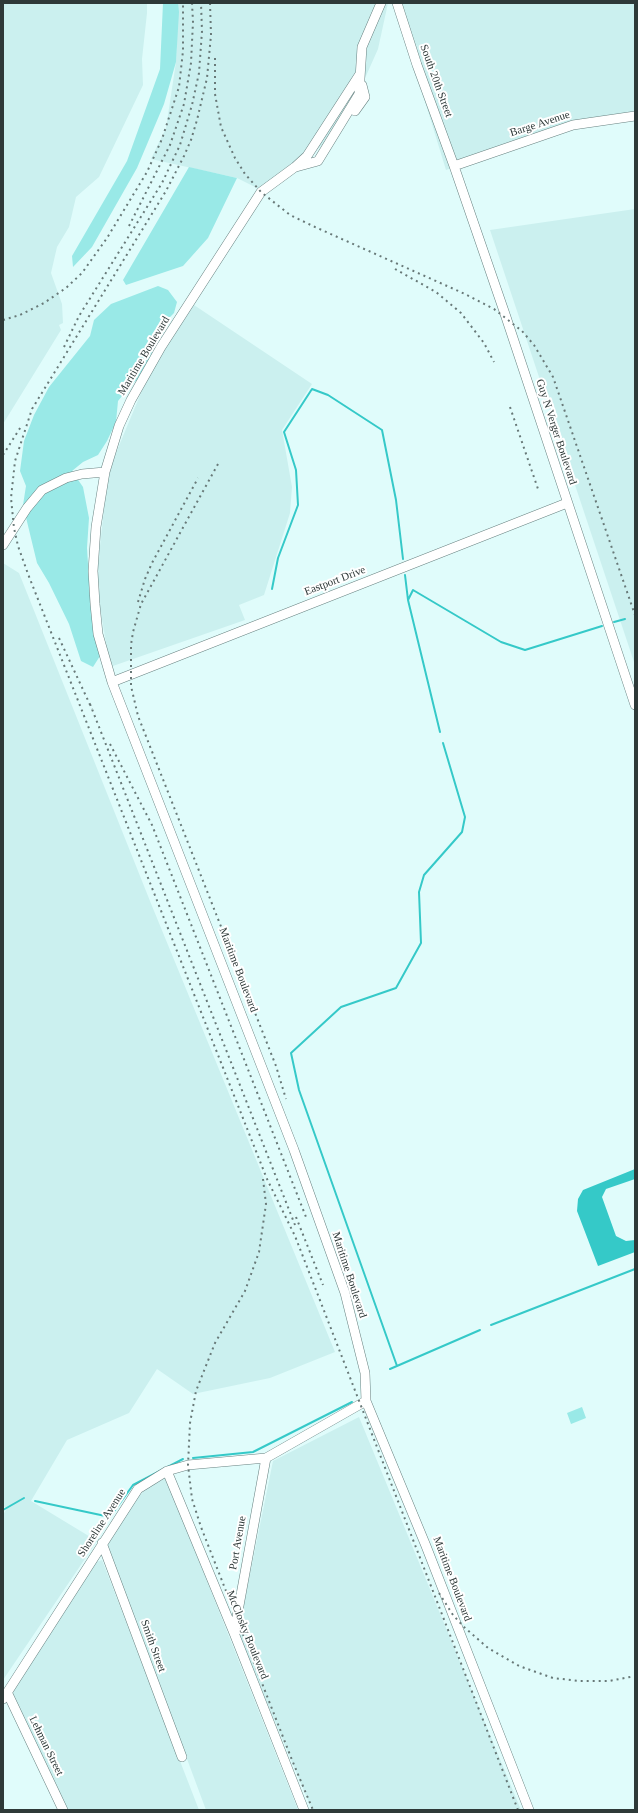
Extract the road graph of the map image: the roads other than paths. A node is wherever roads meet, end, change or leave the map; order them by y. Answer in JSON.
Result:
{"nodes":[{"id":1,"x":381,"y":3,"type":"edge"},
{"id":2,"x":397,"y":3,"type":"edge"},
{"id":3,"x":360,"y":74,"type":"junction"},
{"id":4,"x":635,"y":116,"type":"edge"},
{"id":5,"x":454,"y":166,"type":"junction"},
{"id":6,"x":295,"y":167,"type":"junction"},
{"id":7,"x":105,"y":472,"type":"junction"},
{"id":8,"x":567,"y":503,"type":"junction"},
{"id":9,"x":3,"y":545,"type":"edge"},
{"id":10,"x":112,"y":682,"type":"junction"},
{"id":11,"x":635,"y":705,"type":"edge"},
{"id":12,"x":366,"y":1401,"type":"junction"},
{"id":13,"x":266,"y":1458,"type":"junction"},
{"id":14,"x":166,"y":1471,"type":"junction"},
{"id":15,"x":102,"y":1543,"type":"junction"},
{"id":16,"x":234,"y":1633,"type":"junction"},
{"id":17,"x":5,"y":1696,"type":"edge"},
{"id":18,"x":182,"y":1757,"type":"dead end"},
{"id":19,"x":63,"y":1810,"type":"edge"},
{"id":20,"x":304,"y":1810,"type":"edge"},
{"id":21,"x":529,"y":1810,"type":"edge"}],
"edges":[{"from":1,"to":3,"type":"street","name":"Maritime Boulevard"},
{"from":2,"to":5,"type":"street","name":"South 20th Street"},
{"from":3,"to":6,"type":"street","name":"Maritime Boulevard"},
{"from":3,"to":6,"type":"street","name":"Maritime Boulevard"},
{"from":4,"to":5,"type":"street","name":"Barge Avenue"},
{"from":5,"to":8,"type":"street","name":"Guy N Verger Boulevard"},
{"from":6,"to":7,"type":"street","name":"Maritime Boulevard"},
{"from":7,"to":9,"type":"street"},
{"from":7,"to":10,"type":"street","name":"Maritime Boulevard"},
{"from":8,"to":10,"type":"street","name":"Eastport Drive"},
{"from":8,"to":11,"type":"street","name":"Guy N Verger Boulevard"},
{"from":10,"to":12,"type":"street","name":"Maritime Boulevard"},
{"from":12,"to":13,"type":"street","name":"Shoreline Avenue"},
{"from":12,"to":21,"type":"street","name":"Maritime Boulevard"},
{"from":13,"to":14,"type":"street","name":"Shoreline Avenue"},
{"from":13,"to":16,"type":"street","name":"Port Avenue"},
{"from":14,"to":15,"type":"street","name":"Shoreline Avenue"},
{"from":14,"to":16,"type":"street","name":"McClosky Boulevard"},
{"from":15,"to":17,"type":"street","name":"Shoreline Avenue"},
{"from":15,"to":18,"type":"street","name":"Smith Street"},
{"from":16,"to":20,"type":"street","name":"McClosky Boulevard"},
{"from":17,"to":19,"type":"street","name":"Lehman Street"}]}
